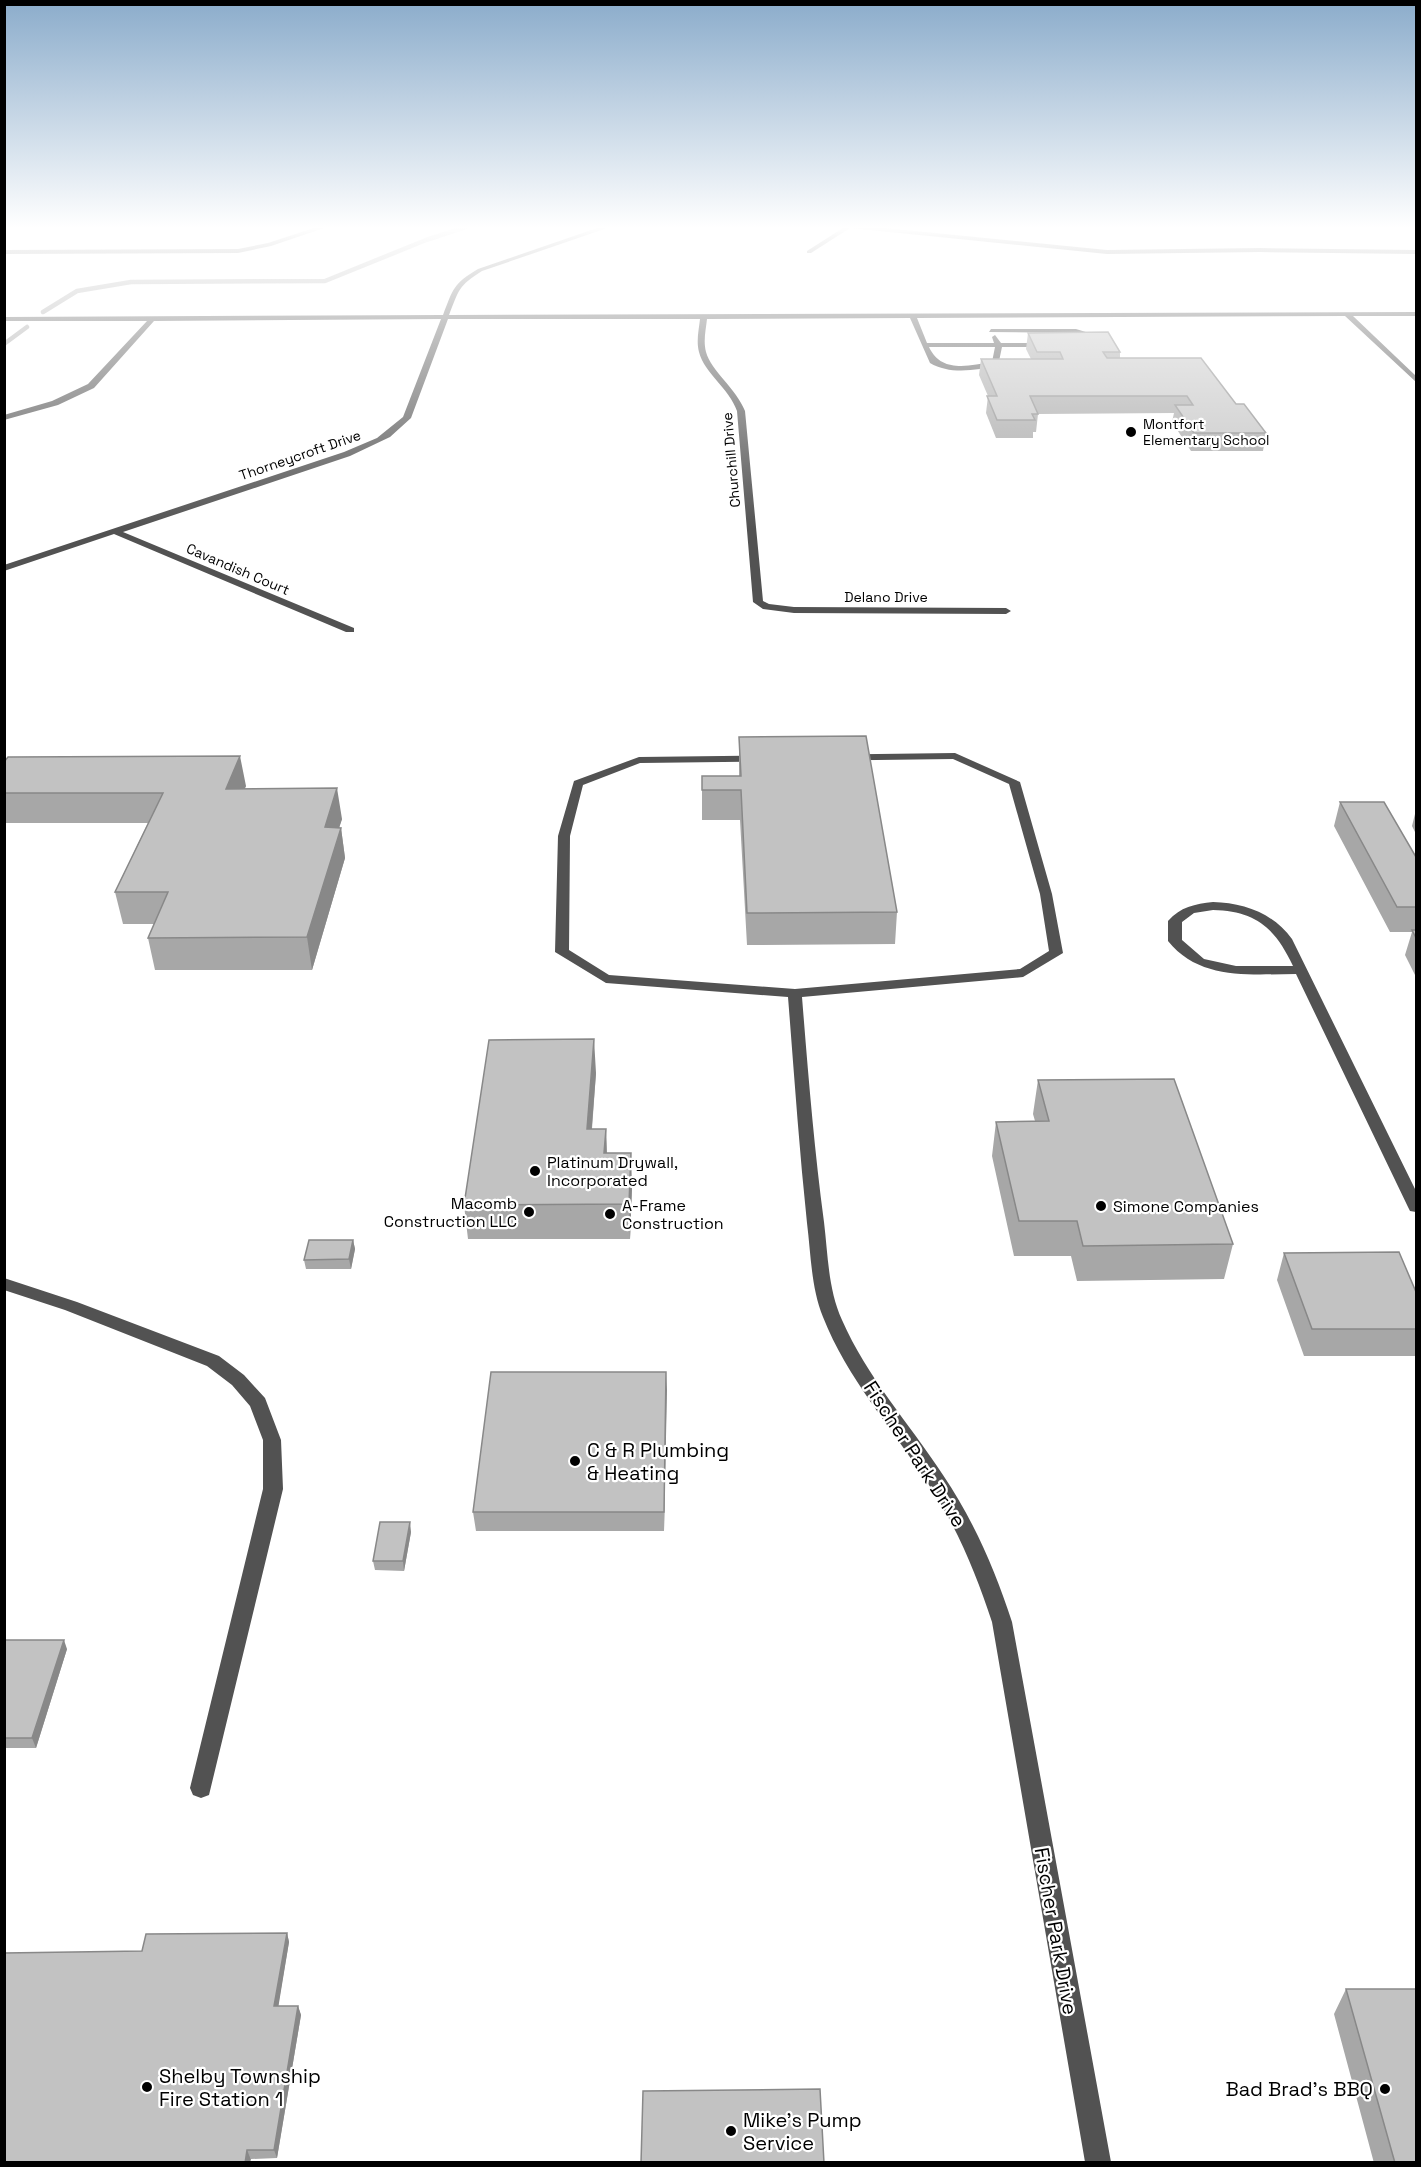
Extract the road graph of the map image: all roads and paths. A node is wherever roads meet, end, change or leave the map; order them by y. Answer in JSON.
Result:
{"nodes":[{"id":1,"x":146,"y":326,"type":"edge"},
{"id":2,"x":441,"y":326,"type":"edge"},
{"id":3,"x":703,"y":326,"type":"edge"},
{"id":4,"x":918,"y":326,"type":"edge"},
{"id":5,"x":989,"y":326,"type":"edge"},
{"id":6,"x":1360,"y":326,"type":"edge"},
{"id":7,"x":991,"y":331,"type":"junction"},
{"id":8,"x":926,"y":345,"type":"junction"},
{"id":9,"x":999,"y":345,"type":"junction"},
{"id":10,"x":1057,"y":345,"type":"edge"},
{"id":11,"x":1081,"y":345,"type":"edge"},
{"id":12,"x":1416,"y":380,"type":"edge"},
{"id":13,"x":4,"y":418,"type":"edge"},
{"id":14,"x":116,"y":532,"type":"junction"},
{"id":15,"x":4,"y":568,"type":"edge"},
{"id":16,"x":766,"y":607,"type":"joint"},
{"id":17,"x":1006,"y":611,"type":"dead end"},
{"id":18,"x":350,"y":630,"type":"dead end"},
{"id":19,"x":1300,"y":970,"type":"junction"},
{"id":20,"x":795,"y":993,"type":"junction"},
{"id":21,"x":1416,"y":1207,"type":"edge"},
{"id":22,"x":4,"y":1284,"type":"edge"},
{"id":23,"x":201,"y":1788,"type":"dead end"},
{"id":24,"x":1098,"y":2163,"type":"edge"}],
"edges":[{"from":1,"to":13,"type":"street"},
{"from":2,"to":14,"type":"street","name":"Thorneycroft Drive"},
{"from":3,"to":16,"type":"street","name":"Churchill Drive"},
{"from":4,"to":8,"type":"street"},
{"from":5,"to":7,"type":"street"},
{"from":6,"to":12,"type":"street"},
{"from":7,"to":9,"type":"street"},
{"from":7,"to":11,"type":"street"},
{"from":8,"to":9,"type":"street"},
{"from":8,"to":9,"type":"street"},
{"from":9,"to":10,"type":"street"},
{"from":14,"to":15,"type":"street","name":"Thorneycroft Drive"},
{"from":14,"to":18,"type":"street","name":"Cavandish Court"},
{"from":16,"to":17,"type":"street","name":"Delano Drive"},
{"from":19,"to":19,"type":"street"},
{"from":19,"to":21,"type":"street"},
{"from":20,"to":20,"type":"street"},
{"from":20,"to":24,"type":"street","name":"Fischer Park Drive"},
{"from":22,"to":23,"type":"street"}]}
